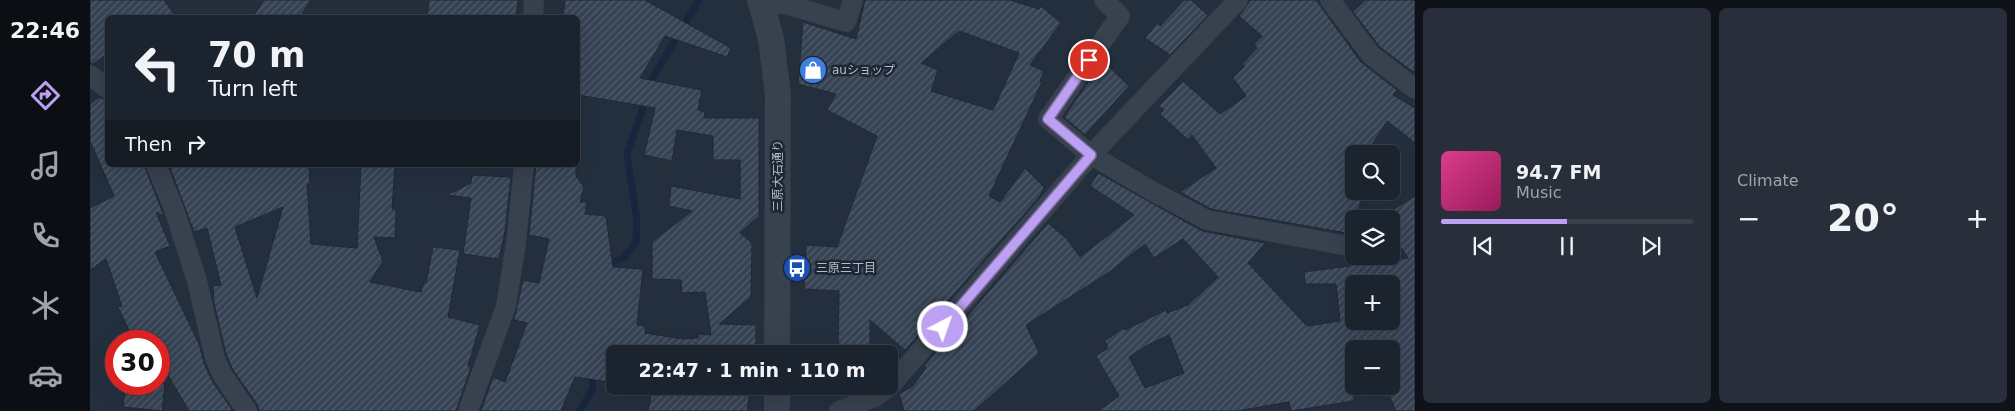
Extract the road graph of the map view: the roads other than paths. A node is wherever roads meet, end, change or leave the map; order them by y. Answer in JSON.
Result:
{"nodes":[{"id":1,"x":534,"y":0,"type":"edge"},
{"id":2,"x":853,"y":0,"type":"edge"},
{"id":3,"x":1104,"y":0,"type":"edge"},
{"id":4,"x":1238,"y":0,"type":"edge"},
{"id":5,"x":760,"y":2,"type":"edge"},
{"id":6,"x":1337,"y":2,"type":"edge"},
{"id":7,"x":533,"y":15,"type":"edge"},
{"id":8,"x":90,"y":75,"type":"edge"},
{"id":9,"x":105,"y":87,"type":"edge"},
{"id":10,"x":1415,"y":89,"type":"edge"},
{"id":11,"x":1091,"y":155,"type":"junction"},
{"id":12,"x":157,"y":167,"type":"edge"},
{"id":13,"x":524,"y":167,"type":"edge"},
{"id":14,"x":1345,"y":246,"type":"edge"},
{"id":15,"x":777,"y":345,"type":"edge"},
{"id":16,"x":898,"y":377,"type":"edge"},
{"id":17,"x":777,"y":395,"type":"edge"},
{"id":18,"x":878,"y":395,"type":"edge"},
{"id":19,"x":247,"y":411,"type":"edge"},
{"id":20,"x":468,"y":411,"type":"edge"},
{"id":21,"x":777,"y":411,"type":"edge"},
{"id":22,"x":839,"y":411,"type":"edge"}],
"edges":[{"from":1,"to":7,"type":"street"},
{"from":2,"to":5,"type":"street"},
{"from":3,"to":11,"type":"street"},
{"from":4,"to":11,"type":"street"},
{"from":5,"to":15,"type":"street","name":"三原大石通り"},
{"from":6,"to":10,"type":"street"},
{"from":8,"to":9,"type":"street"},
{"from":11,"to":14,"type":"street"},
{"from":11,"to":16,"type":"street"},
{"from":12,"to":19,"type":"street"},
{"from":13,"to":20,"type":"street"},
{"from":17,"to":21,"type":"street"},
{"from":18,"to":22,"type":"street"}]}
